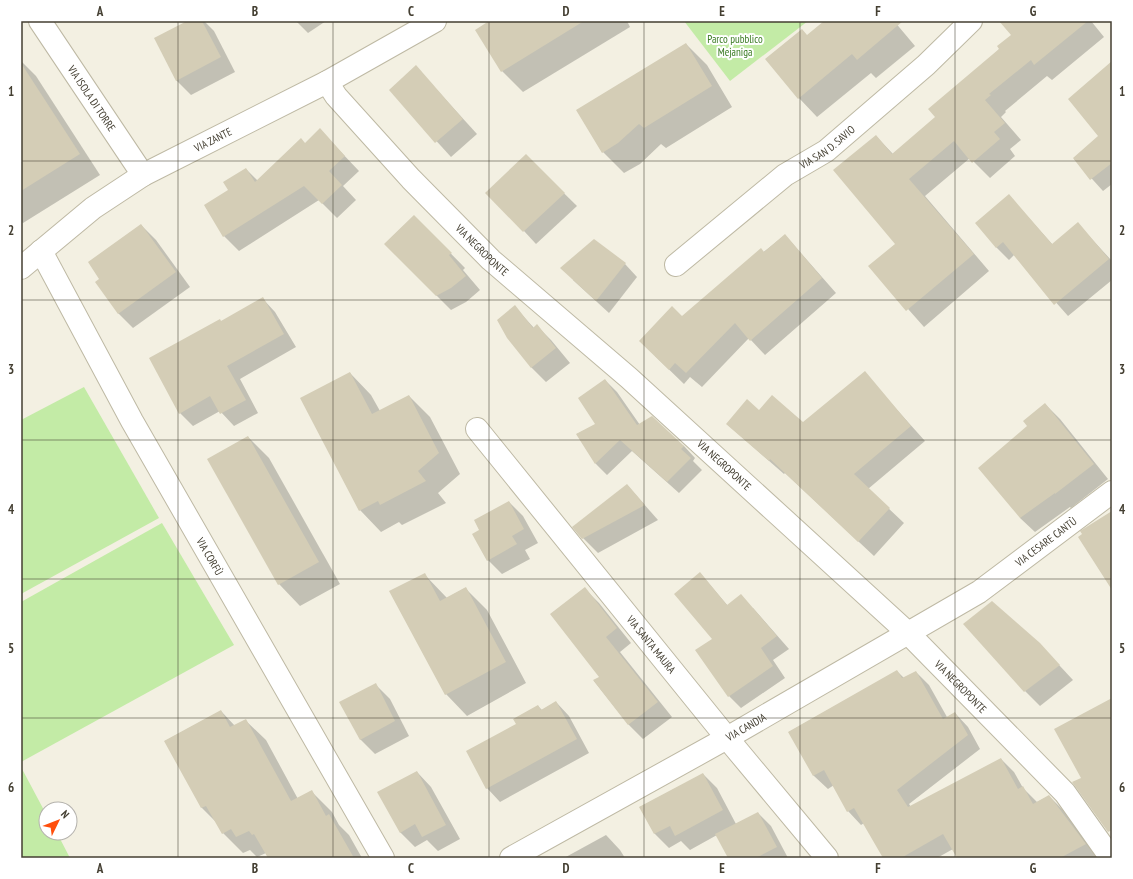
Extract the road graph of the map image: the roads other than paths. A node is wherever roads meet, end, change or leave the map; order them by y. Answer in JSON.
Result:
{"nodes":[{"id":1,"x":40,"y":21,"type":"edge"},
{"id":2,"x":971,"y":21,"type":"edge"},
{"id":3,"x":426,"y":26,"type":"edge"},
{"id":4,"x":327,"y":82,"type":"junction"},
{"id":5,"x":143,"y":175,"type":"junction"},
{"id":6,"x":41,"y":251,"type":"junction"},
{"id":7,"x":676,"y":265,"type":"dead end"},
{"id":8,"x":21,"y":268,"type":"edge"},
{"id":9,"x":477,"y":429,"type":"dead end"},
{"id":10,"x":1112,"y":492,"type":"edge"},
{"id":11,"x":979,"y":592,"type":"joint"},
{"id":12,"x":908,"y":633,"type":"junction"},
{"id":13,"x":727,"y":738,"type":"junction"},
{"id":14,"x":383,"y":858,"type":"edge"},
{"id":15,"x":511,"y":858,"type":"edge"},
{"id":16,"x":827,"y":858,"type":"edge"},
{"id":17,"x":1112,"y":858,"type":"edge"}],
"edges":[{"from":1,"to":5,"type":"street","name":"VIA ISOLA DI TORRE"},
{"from":2,"to":7,"type":"street","name":"VIA SAN D. SAVIO"},
{"from":3,"to":4,"type":"street","name":"VIA ZANTE"},
{"from":4,"to":5,"type":"street","name":"VIA ZANTE"},
{"from":4,"to":12,"type":"street","name":"VIA NEGROPONTE"},
{"from":5,"to":6,"type":"street","name":"VIA ZANTE"},
{"from":6,"to":8,"type":"street","name":"VIA ZANTE"},
{"from":6,"to":14,"type":"street","name":"VIA CORFÙ"},
{"from":9,"to":13,"type":"street","name":"VIA SANTA MAURA"},
{"from":10,"to":11,"type":"street","name":"VIA CESARE CANTÙ"},
{"from":11,"to":12,"type":"street","name":"VIA CANDIA"},
{"from":12,"to":13,"type":"street","name":"VIA CANDIA"},
{"from":12,"to":17,"type":"street","name":"VIA NEGROPONTE"},
{"from":13,"to":15,"type":"street","name":"VIA CANDIA"},
{"from":13,"to":16,"type":"street","name":"VIA SANTA MAURA"}]}
